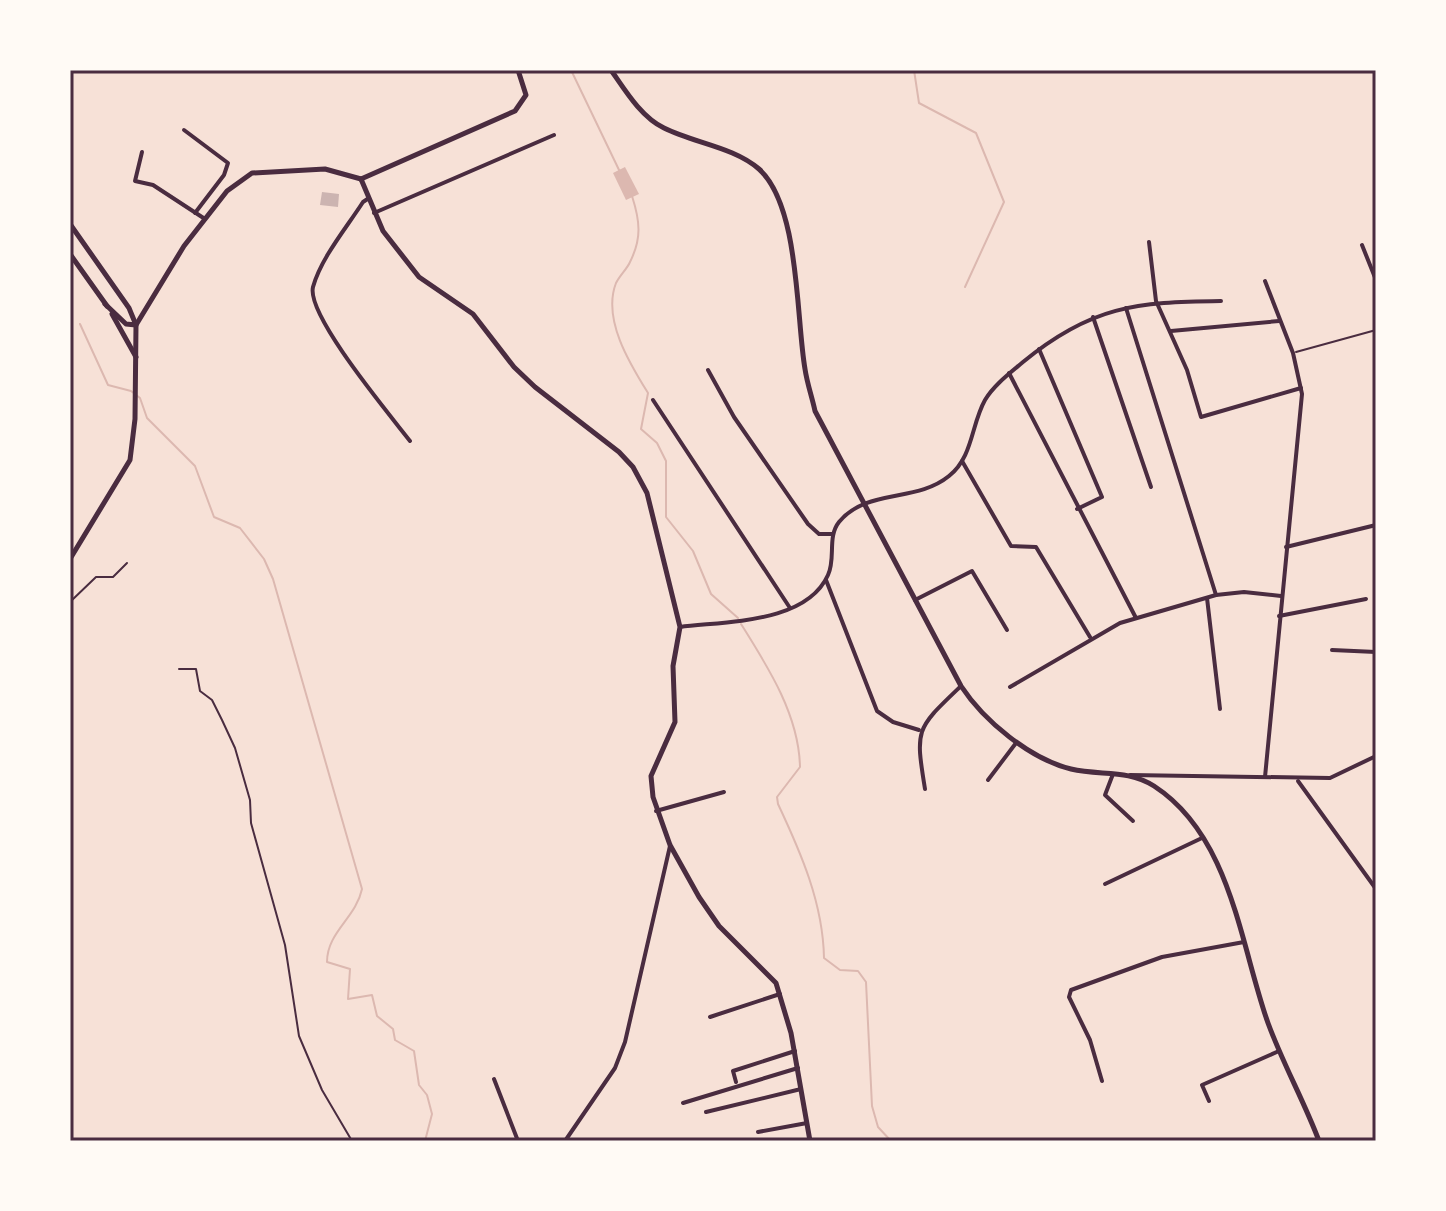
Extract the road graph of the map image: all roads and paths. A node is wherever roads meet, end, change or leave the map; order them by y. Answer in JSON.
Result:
{"nodes":[{"id":1,"x":518,"y":70,"type":"edge"},
{"id":2,"x":611,"y":70,"type":"edge"},
{"id":3,"x":184,"y":130,"type":"dead end"},
{"id":4,"x":554,"y":135,"type":"dead end"},
{"id":5,"x":142,"y":152,"type":"dead end"},
{"id":6,"x":361,"y":179,"type":"junction"},
{"id":7,"x":369,"y":198,"type":"junction"},
{"id":8,"x":195,"y":213,"type":"junction"},
{"id":9,"x":374,"y":213,"type":"junction"},
{"id":10,"x":205,"y":219,"type":"junction"},
{"id":11,"x":70,"y":224,"type":"edge"},
{"id":12,"x":1149,"y":242,"type":"dead end"},
{"id":13,"x":1362,"y":245,"type":"dead end"},
{"id":14,"x":70,"y":254,"type":"edge"},
{"id":15,"x":1376,"y":280,"type":"edge"},
{"id":16,"x":1265,"y":281,"type":"dead end"},
{"id":17,"x":1221,"y":301,"type":"dead end"},
{"id":18,"x":105,"y":304,"type":"junction"},
{"id":19,"x":1158,"y":304,"type":"junction"},
{"id":20,"x":1126,"y":308,"type":"junction"},
{"id":21,"x":1093,"y":317,"type":"junction"},
{"id":22,"x":1279,"y":321,"type":"junction"},
{"id":23,"x":136,"y":325,"type":"junction"},
{"id":24,"x":1376,"y":330,"type":"edge"},
{"id":25,"x":1171,"y":331,"type":"junction"},
{"id":26,"x":1039,"y":349,"type":"junction"},
{"id":27,"x":1293,"y":353,"type":"junction"},
{"id":28,"x":136,"y":357,"type":"junction"},
{"id":29,"x":708,"y":370,"type":"dead end"},
{"id":30,"x":1009,"y":373,"type":"junction"},
{"id":31,"x":1301,"y":388,"type":"junction"},
{"id":32,"x":653,"y":400,"type":"dead end"},
{"id":33,"x":410,"y":441,"type":"dead end"},
{"id":34,"x":962,"y":461,"type":"junction"},
{"id":35,"x":1151,"y":487,"type":"dead end"},
{"id":36,"x":864,"y":505,"type":"junction"},
{"id":37,"x":1077,"y":509,"type":"junction"},
{"id":38,"x":1376,"y":525,"type":"edge"},
{"id":39,"x":833,"y":534,"type":"junction"},
{"id":40,"x":1286,"y":547,"type":"junction"},
{"id":41,"x":70,"y":559,"type":"edge"},
{"id":42,"x":127,"y":563,"type":"dead end"},
{"id":43,"x":826,"y":580,"type":"junction"},
{"id":44,"x":1216,"y":595,"type":"junction"},
{"id":45,"x":1281,"y":596,"type":"junction"},
{"id":46,"x":1207,"y":598,"type":"junction"},
{"id":47,"x":1366,"y":599,"type":"dead end"},
{"id":48,"x":915,"y":600,"type":"junction"},
{"id":49,"x":70,"y":602,"type":"edge"},
{"id":50,"x":790,"y":608,"type":"junction"},
{"id":51,"x":1279,"y":616,"type":"junction"},
{"id":52,"x":1136,"y":618,"type":"junction"},
{"id":53,"x":680,"y":627,"type":"junction"},
{"id":54,"x":1007,"y":630,"type":"dead end"},
{"id":55,"x":1090,"y":637,"type":"junction"},
{"id":56,"x":1332,"y":650,"type":"dead end"},
{"id":57,"x":1376,"y":652,"type":"edge"},
{"id":58,"x":179,"y":669,"type":"dead end"},
{"id":59,"x":961,"y":686,"type":"junction"},
{"id":60,"x":1010,"y":687,"type":"dead end"},
{"id":61,"x":1220,"y":709,"type":"dead end"},
{"id":62,"x":919,"y":730,"type":"junction"},
{"id":63,"x":1018,"y":741,"type":"junction"},
{"id":64,"x":1376,"y":756,"type":"edge"},
{"id":65,"x":1113,"y":772,"type":"junction"},
{"id":66,"x":1130,"y":775,"type":"junction"},
{"id":67,"x":1265,"y":777,"type":"junction"},
{"id":68,"x":1297,"y":779,"type":"junction"},
{"id":69,"x":988,"y":780,"type":"dead end"},
{"id":70,"x":925,"y":789,"type":"dead end"},
{"id":71,"x":724,"y":792,"type":"dead end"},
{"id":72,"x":656,"y":811,"type":"junction"},
{"id":73,"x":1133,"y":821,"type":"dead end"},
{"id":74,"x":1202,"y":838,"type":"junction"},
{"id":75,"x":670,"y":845,"type":"junction"},
{"id":76,"x":1105,"y":884,"type":"dead end"},
{"id":77,"x":1376,"y":889,"type":"edge"},
{"id":78,"x":1244,"y":942,"type":"junction"},
{"id":79,"x":780,"y":994,"type":"junction"},
{"id":80,"x":710,"y":1017,"type":"dead end"},
{"id":81,"x":795,"y":1051,"type":"junction"},
{"id":82,"x":1279,"y":1051,"type":"junction"},
{"id":83,"x":798,"y":1068,"type":"junction"},
{"id":84,"x":494,"y":1079,"type":"dead end"},
{"id":85,"x":1102,"y":1081,"type":"dead end"},
{"id":86,"x":736,"y":1082,"type":"dead end"},
{"id":87,"x":801,"y":1089,"type":"junction"},
{"id":88,"x":1209,"y":1101,"type":"dead end"},
{"id":89,"x":683,"y":1103,"type":"dead end"},
{"id":90,"x":706,"y":1112,"type":"dead end"},
{"id":91,"x":807,"y":1123,"type":"junction"},
{"id":92,"x":758,"y":1132,"type":"dead end"},
{"id":93,"x":352,"y":1141,"type":"edge"},
{"id":94,"x":518,"y":1141,"type":"edge"},
{"id":95,"x":565,"y":1141,"type":"edge"},
{"id":96,"x":810,"y":1141,"type":"edge"},
{"id":97,"x":1319,"y":1141,"type":"edge"}],
"edges":[{"from":1,"to":6,"type":"street"},
{"from":2,"to":36,"type":"street"},
{"from":3,"to":8,"type":"street"},
{"from":4,"to":9,"type":"street"},
{"from":5,"to":8,"type":"street"},
{"from":6,"to":7,"type":"street"},
{"from":6,"to":10,"type":"street"},
{"from":7,"to":9,"type":"street"},
{"from":7,"to":33,"type":"street"},
{"from":8,"to":10,"type":"street"},
{"from":9,"to":53,"type":"street"},
{"from":10,"to":23,"type":"street"},
{"from":11,"to":23,"type":"street"},
{"from":12,"to":19,"type":"street"},
{"from":13,"to":15,"type":"street"},
{"from":14,"to":18,"type":"street"},
{"from":16,"to":22,"type":"street"},
{"from":17,"to":19,"type":"street"},
{"from":18,"to":23,"type":"street"},
{"from":18,"to":28,"type":"street"},
{"from":19,"to":20,"type":"street"},
{"from":19,"to":25,"type":"street"},
{"from":20,"to":21,"type":"street"},
{"from":20,"to":44,"type":"street"},
{"from":21,"to":26,"type":"street"},
{"from":21,"to":35,"type":"street"},
{"from":22,"to":25,"type":"street"},
{"from":22,"to":27,"type":"street"},
{"from":23,"to":28,"type":"street"},
{"from":24,"to":27,"type":"path"},
{"from":25,"to":31,"type":"street"},
{"from":26,"to":30,"type":"street"},
{"from":26,"to":37,"type":"street"},
{"from":27,"to":31,"type":"street"},
{"from":28,"to":41,"type":"street"},
{"from":29,"to":39,"type":"street"},
{"from":30,"to":34,"type":"street"},
{"from":30,"to":37,"type":"street"},
{"from":31,"to":40,"type":"street"},
{"from":32,"to":50,"type":"street"},
{"from":34,"to":36,"type":"street"},
{"from":34,"to":55,"type":"street"},
{"from":36,"to":39,"type":"street"},
{"from":36,"to":48,"type":"street"},
{"from":37,"to":52,"type":"street"},
{"from":38,"to":40,"type":"street"},
{"from":39,"to":43,"type":"street"},
{"from":40,"to":45,"type":"street"},
{"from":42,"to":49,"type":"path"},
{"from":43,"to":50,"type":"street"},
{"from":43,"to":62,"type":"street"},
{"from":44,"to":45,"type":"street"},
{"from":44,"to":46,"type":"street"},
{"from":45,"to":51,"type":"street"},
{"from":46,"to":52,"type":"street"},
{"from":46,"to":61,"type":"street"},
{"from":47,"to":51,"type":"street"},
{"from":48,"to":54,"type":"street"},
{"from":48,"to":59,"type":"street"},
{"from":50,"to":53,"type":"street"},
{"from":51,"to":67,"type":"street"},
{"from":52,"to":55,"type":"street"},
{"from":53,"to":72,"type":"street"},
{"from":55,"to":60,"type":"street"},
{"from":56,"to":57,"type":"street"},
{"from":58,"to":93,"type":"path"},
{"from":59,"to":62,"type":"street"},
{"from":59,"to":63,"type":"street"},
{"from":62,"to":70,"type":"street"},
{"from":63,"to":65,"type":"street"},
{"from":63,"to":69,"type":"street"},
{"from":64,"to":68,"type":"street"},
{"from":65,"to":66,"type":"street"},
{"from":65,"to":73,"type":"street"},
{"from":66,"to":67,"type":"street"},
{"from":66,"to":74,"type":"street"},
{"from":67,"to":68,"type":"street"},
{"from":68,"to":77,"type":"street"},
{"from":71,"to":72,"type":"street"},
{"from":72,"to":75,"type":"street"},
{"from":74,"to":76,"type":"street"},
{"from":74,"to":78,"type":"street"},
{"from":75,"to":79,"type":"street"},
{"from":75,"to":95,"type":"street"},
{"from":78,"to":82,"type":"street"},
{"from":78,"to":85,"type":"street"},
{"from":79,"to":80,"type":"street"},
{"from":79,"to":81,"type":"street"},
{"from":81,"to":83,"type":"street"},
{"from":81,"to":86,"type":"street"},
{"from":82,"to":88,"type":"street"},
{"from":82,"to":97,"type":"street"},
{"from":83,"to":87,"type":"street"},
{"from":83,"to":89,"type":"street"},
{"from":84,"to":94,"type":"street"},
{"from":87,"to":90,"type":"street"},
{"from":87,"to":91,"type":"street"},
{"from":91,"to":92,"type":"street"},
{"from":91,"to":96,"type":"street"}]}
